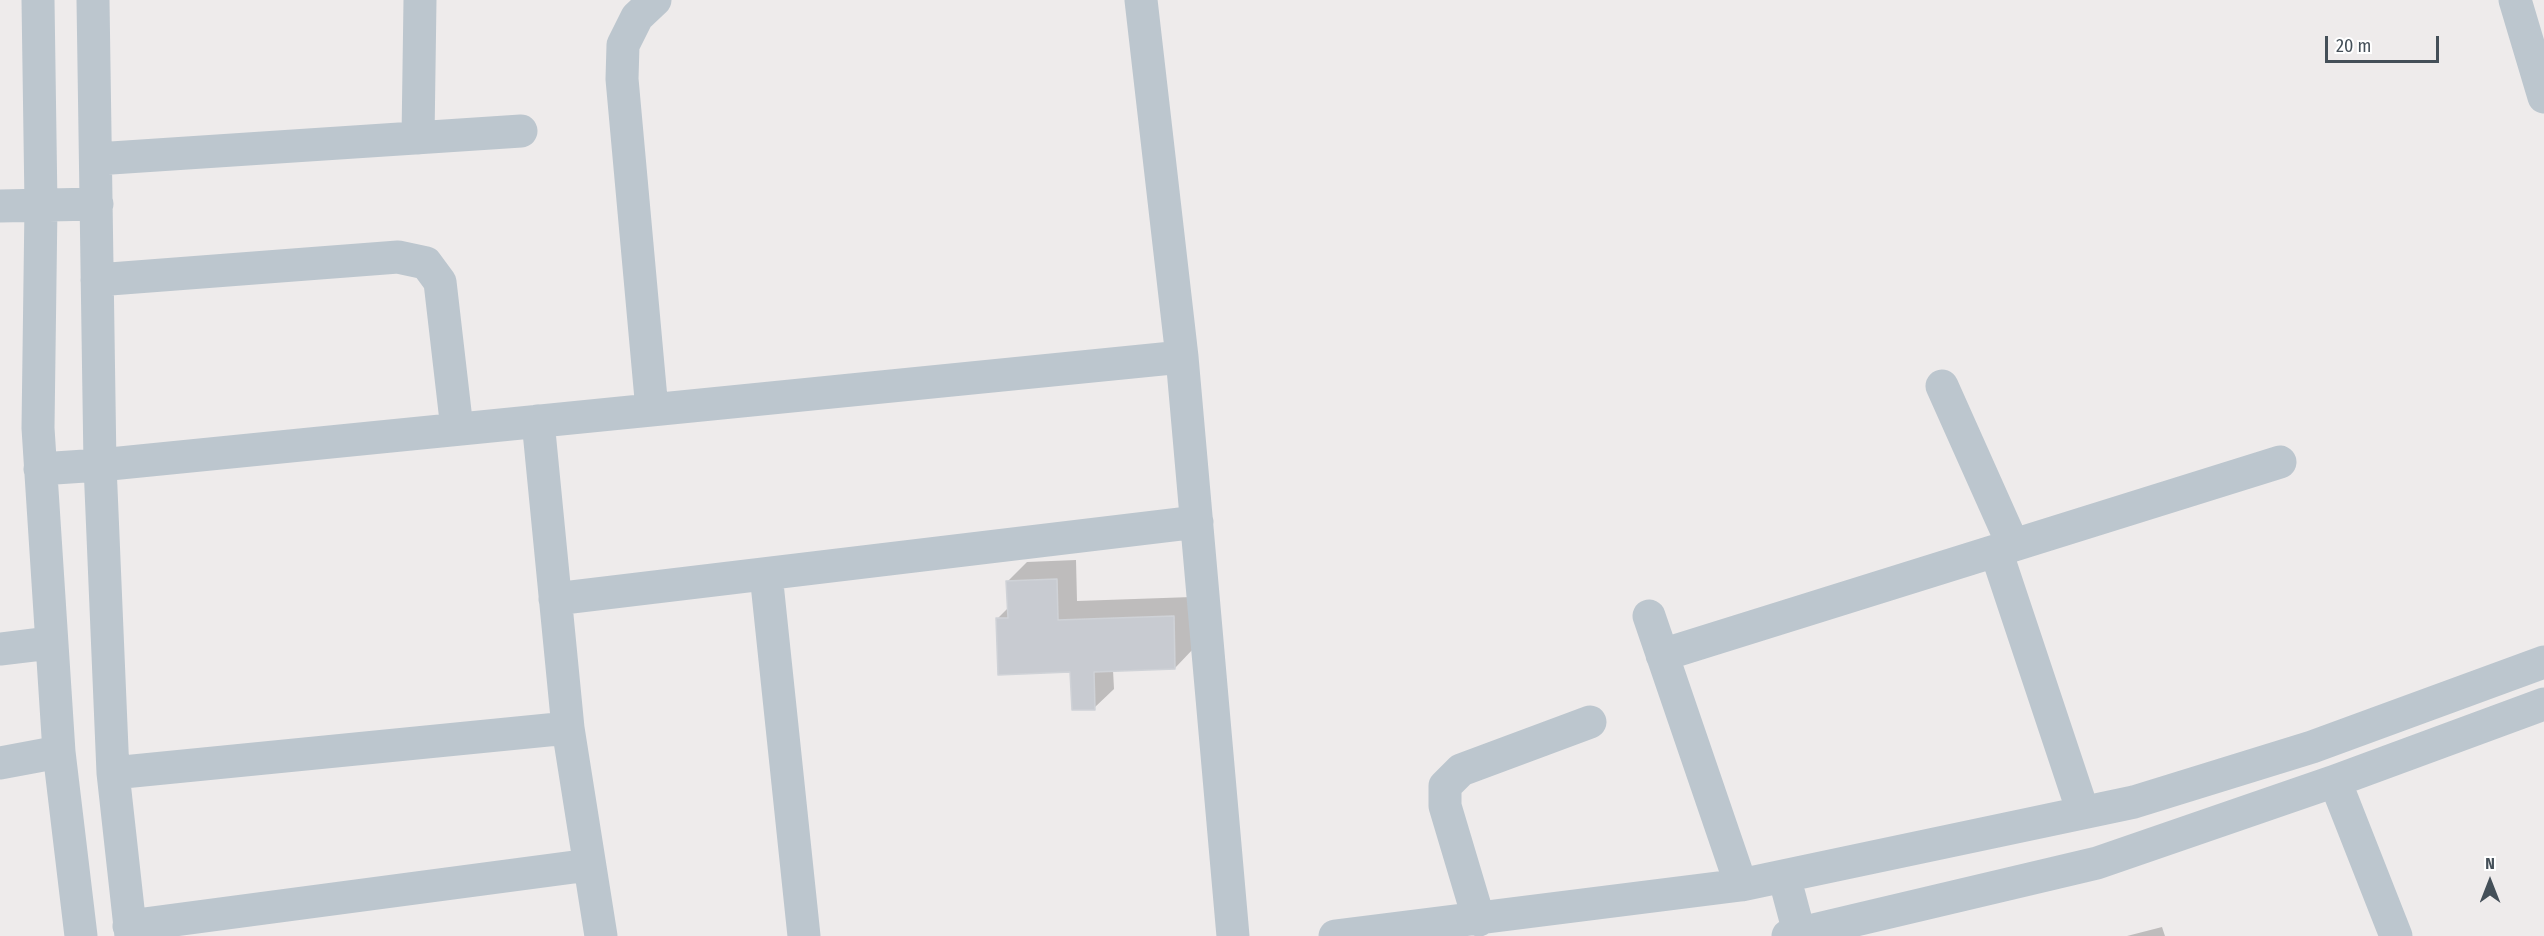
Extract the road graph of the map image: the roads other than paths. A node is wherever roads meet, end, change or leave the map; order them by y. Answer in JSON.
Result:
{"nodes":[{"id":1,"x":39,"y":0,"type":"edge"},
{"id":2,"x":93,"y":0,"type":"edge"},
{"id":3,"x":420,"y":0,"type":"edge"},
{"id":4,"x":655,"y":0,"type":"edge"},
{"id":5,"x":1141,"y":0,"type":"edge"},
{"id":6,"x":2515,"y":0,"type":"edge"},
{"id":7,"x":2544,"y":98,"type":"edge"},
{"id":8,"x":521,"y":131,"type":"dead end"},
{"id":9,"x":418,"y":138,"type":"junction"},
{"id":10,"x":96,"y":159,"type":"junction"},
{"id":11,"x":97,"y":204,"type":"junction"},
{"id":12,"x":41,"y":205,"type":"junction"},
{"id":13,"x":0,"y":206,"type":"edge"},
{"id":14,"x":97,"y":280,"type":"junction"},
{"id":15,"x":1182,"y":357,"type":"junction"},
{"id":16,"x":1942,"y":387,"type":"dead end"},
{"id":17,"x":652,"y":410,"type":"junction"},
{"id":18,"x":538,"y":421,"type":"junction"},
{"id":19,"x":457,"y":429,"type":"junction"},
{"id":20,"x":2280,"y":462,"type":"dead end"},
{"id":21,"x":100,"y":465,"type":"junction"},
{"id":22,"x":40,"y":468,"type":"junction"},
{"id":23,"x":1197,"y":522,"type":"junction"},
{"id":24,"x":2005,"y":548,"type":"junction"},
{"id":25,"x":766,"y":574,"type":"junction"},
{"id":26,"x":555,"y":599,"type":"junction"},
{"id":27,"x":1649,"y":616,"type":"dead end"},
{"id":28,"x":50,"y":643,"type":"junction"},
{"id":29,"x":0,"y":649,"type":"edge"},
{"id":30,"x":1662,"y":655,"type":"junction"},
{"id":31,"x":2544,"y":662,"type":"edge"},
{"id":32,"x":2544,"y":704,"type":"edge"},
{"id":33,"x":1590,"y":722,"type":"dead end"},
{"id":34,"x":568,"y":728,"type":"junction"},
{"id":35,"x":59,"y":752,"type":"junction"},
{"id":36,"x":0,"y":763,"type":"edge"},
{"id":37,"x":113,"y":773,"type":"junction"},
{"id":38,"x":2334,"y":781,"type":"junction"},
{"id":39,"x":2083,"y":812,"type":"junction"},
{"id":40,"x":589,"y":865,"type":"junction"},
{"id":41,"x":1784,"y":876,"type":"junction"},
{"id":42,"x":1741,"y":885,"type":"junction"},
{"id":43,"x":1479,"y":920,"type":"junction"},
{"id":44,"x":130,"y":931,"type":"edge"},
{"id":45,"x":81,"y":936,"type":"edge"},
{"id":46,"x":601,"y":936,"type":"edge"},
{"id":47,"x":804,"y":936,"type":"edge"},
{"id":48,"x":1233,"y":936,"type":"edge"},
{"id":49,"x":1335,"y":936,"type":"edge"},
{"id":50,"x":1796,"y":936,"type":"edge"},
{"id":51,"x":2396,"y":936,"type":"edge"}],
"edges":[{"from":1,"to":12,"type":"street"},
{"from":2,"to":10,"type":"street"},
{"from":3,"to":9,"type":"street"},
{"from":4,"to":17,"type":"street"},
{"from":5,"to":15,"type":"street"},
{"from":6,"to":7,"type":"street"},
{"from":8,"to":9,"type":"street"},
{"from":9,"to":10,"type":"street"},
{"from":10,"to":11,"type":"street"},
{"from":11,"to":12,"type":"street"},
{"from":11,"to":14,"type":"street"},
{"from":12,"to":13,"type":"street"},
{"from":12,"to":22,"type":"street"},
{"from":14,"to":19,"type":"street"},
{"from":14,"to":21,"type":"street"},
{"from":15,"to":17,"type":"street"},
{"from":15,"to":23,"type":"street"},
{"from":16,"to":24,"type":"street"},
{"from":17,"to":18,"type":"street"},
{"from":18,"to":19,"type":"street"},
{"from":18,"to":26,"type":"street"},
{"from":19,"to":21,"type":"street"},
{"from":20,"to":24,"type":"street"},
{"from":21,"to":22,"type":"street"},
{"from":21,"to":37,"type":"street"},
{"from":22,"to":28,"type":"street"},
{"from":23,"to":25,"type":"street"},
{"from":23,"to":48,"type":"street"},
{"from":24,"to":30,"type":"street"},
{"from":24,"to":39,"type":"street"},
{"from":25,"to":26,"type":"street"},
{"from":25,"to":47,"type":"street"},
{"from":26,"to":34,"type":"street"},
{"from":27,"to":30,"type":"street"},
{"from":28,"to":29,"type":"street"},
{"from":28,"to":35,"type":"street"},
{"from":30,"to":42,"type":"street"},
{"from":31,"to":39,"type":"street"},
{"from":32,"to":38,"type":"street"},
{"from":33,"to":43,"type":"street"},
{"from":34,"to":37,"type":"street"},
{"from":34,"to":40,"type":"street"},
{"from":35,"to":36,"type":"street"},
{"from":35,"to":45,"type":"street"},
{"from":37,"to":44,"type":"street"},
{"from":38,"to":50,"type":"street"},
{"from":38,"to":51,"type":"street"},
{"from":39,"to":41,"type":"street"},
{"from":40,"to":44,"type":"street"},
{"from":40,"to":46,"type":"street"},
{"from":41,"to":42,"type":"street"},
{"from":41,"to":50,"type":"street"},
{"from":42,"to":43,"type":"street"},
{"from":43,"to":49,"type":"street"}]}
